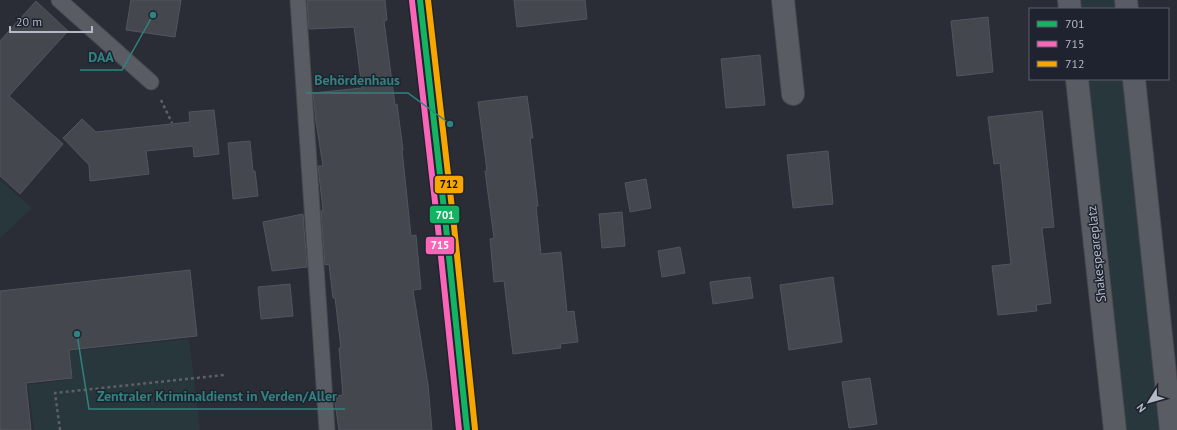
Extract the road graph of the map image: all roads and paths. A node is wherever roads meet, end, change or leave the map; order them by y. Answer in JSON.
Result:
{"nodes":[{"id":1,"x":59,"y":0,"type":"edge"},
{"id":2,"x":298,"y":0,"type":"edge"},
{"id":3,"x":420,"y":0,"type":"edge"},
{"id":4,"x":783,"y":0,"type":"edge"},
{"id":5,"x":1077,"y":80,"type":"edge"},
{"id":6,"x":1134,"y":80,"type":"edge"},
{"id":7,"x":151,"y":82,"type":"dead end"},
{"id":8,"x":793,"y":94,"type":"dead end"},
{"id":9,"x":224,"y":375,"type":"dead end"},
{"id":10,"x":60,"y":430,"type":"edge"},
{"id":11,"x":327,"y":430,"type":"edge"},
{"id":12,"x":467,"y":430,"type":"edge"},
{"id":13,"x":1114,"y":430,"type":"edge"},
{"id":14,"x":1171,"y":430,"type":"edge"}],
"edges":[{"from":1,"to":7,"type":"lane"},
{"from":2,"to":11,"type":"lane"},
{"from":3,"to":12,"type":"main road"},
{"from":4,"to":8,"type":"street"},
{"from":5,"to":13,"type":"street","name":"Shakespeareplatz"},
{"from":6,"to":14,"type":"street"},
{"from":9,"to":10,"type":"path"}]}
